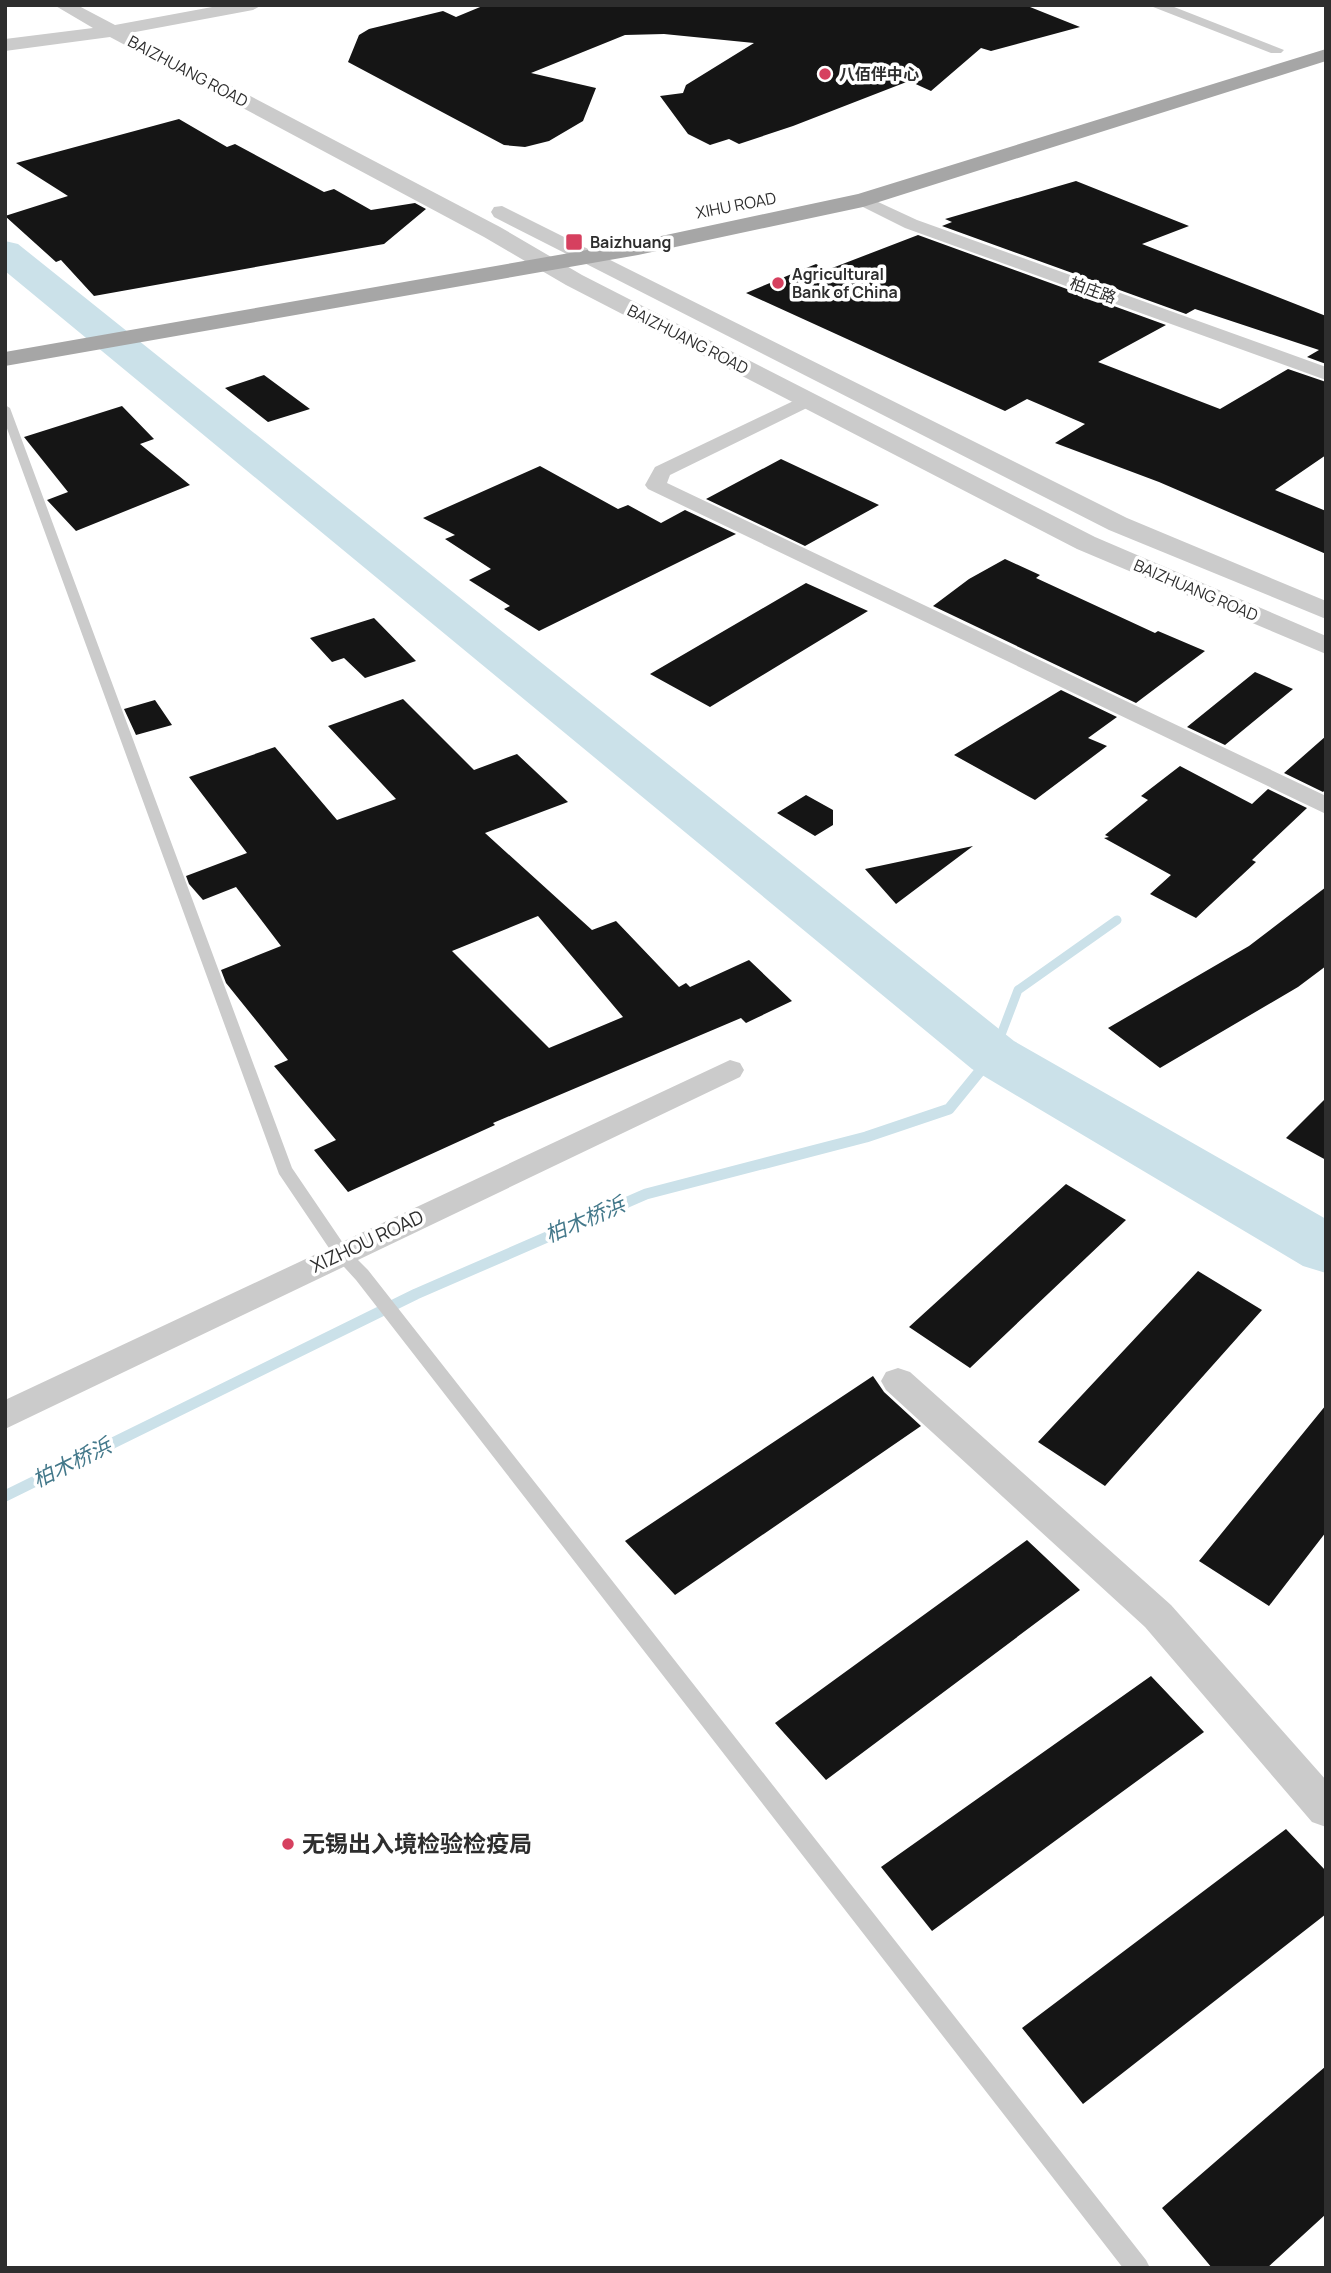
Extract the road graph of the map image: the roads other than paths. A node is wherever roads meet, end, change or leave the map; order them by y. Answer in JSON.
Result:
{"nodes":[{"id":1,"x":64,"y":5,"type":"edge"},
{"id":2,"x":209,"y":5,"type":"edge"},
{"id":3,"x":253,"y":5,"type":"edge"},
{"id":4,"x":1155,"y":5,"type":"edge"},
{"id":5,"x":116,"y":21,"type":"edge"},
{"id":6,"x":1326,"y":34,"type":"edge"},
{"id":7,"x":5,"y":36,"type":"edge"},
{"id":8,"x":5,"y":45,"type":"edge"},
{"id":9,"x":1276,"y":50,"type":"junction"},
{"id":10,"x":1326,"y":55,"type":"edge"},
{"id":11,"x":877,"y":173,"type":"dead end"},
{"id":12,"x":828,"y":185,"type":"dead end"},
{"id":13,"x":863,"y":200,"type":"junction"},
{"id":14,"x":737,"y":205,"type":"dead end"},
{"id":15,"x":586,"y":233,"type":"dead end"},
{"id":16,"x":555,"y":239,"type":"junction"},
{"id":17,"x":515,"y":246,"type":"junction"},
{"id":18,"x":479,"y":252,"type":"dead end"},
{"id":19,"x":591,"y":257,"type":"junction"},
{"id":20,"x":546,"y":264,"type":"junction"},
{"id":21,"x":266,"y":291,"type":"dead end"},
{"id":22,"x":140,"y":324,"type":"junction"},
{"id":23,"x":5,"y":337,"type":"edge"},
{"id":24,"x":56,"y":339,"type":"junction"},
{"id":25,"x":5,"y":359,"type":"edge"},
{"id":26,"x":1326,"y":374,"type":"edge"},
{"id":27,"x":808,"y":400,"type":"junction"},
{"id":28,"x":5,"y":408,"type":"edge"},
{"id":29,"x":1326,"y":611,"type":"edge"},
{"id":30,"x":1326,"y":646,"type":"edge"},
{"id":31,"x":1326,"y":806,"type":"edge"},
{"id":32,"x":730,"y":1070,"type":"dead end"},
{"id":33,"x":341,"y":1253,"type":"junction"},
{"id":34,"x":898,"y":1381,"type":"dead end"},
{"id":35,"x":5,"y":1415,"type":"edge"},
{"id":36,"x":1326,"y":1809,"type":"edge"},
{"id":37,"x":1138,"y":2268,"type":"edge"}],
"edges":[{"from":1,"to":5,"type":"street","name":"BAIZHUANG ROAD"},
{"from":2,"to":5,"type":"street"},
{"from":3,"to":5,"type":"street"},
{"from":4,"to":9,"type":"street"},
{"from":5,"to":7,"type":"street"},
{"from":5,"to":8,"type":"street"},
{"from":5,"to":16,"type":"street","name":"BAIZHUANG ROAD"},
{"from":5,"to":17,"type":"street","name":"BAIZHUANG ROAD"},
{"from":6,"to":9,"type":"main road"},
{"from":9,"to":11,"type":"main road"},
{"from":10,"to":13,"type":"main road","name":"XIHU ROAD"},
{"from":12,"to":14,"type":"main road","name":"XIHU ROAD"},
{"from":13,"to":19,"type":"main road","name":"XIHU ROAD"},
{"from":13,"to":26,"type":"street","name":"柏庄路"},
{"from":15,"to":16,"type":"main road"},
{"from":16,"to":17,"type":"main road"},
{"from":16,"to":19,"type":"street","name":"BAIZHUANG ROAD"},
{"from":17,"to":18,"type":"main road"},
{"from":17,"to":20,"type":"street","name":"BAIZHUANG ROAD"},
{"from":19,"to":20,"type":"main road","name":"XIHU ROAD"},
{"from":19,"to":29,"type":"street","name":"BAIZHUANG ROAD"},
{"from":20,"to":22,"type":"main road","name":"XIHU ROAD"},
{"from":20,"to":27,"type":"street","name":"BAIZHUANG ROAD"},
{"from":21,"to":22,"type":"main road"},
{"from":22,"to":24,"type":"main road"},
{"from":23,"to":24,"type":"main road"},
{"from":24,"to":25,"type":"main road"},
{"from":27,"to":30,"type":"street","name":"BAIZHUANG ROAD"},
{"from":27,"to":31,"type":"street"},
{"from":28,"to":33,"type":"lane"},
{"from":32,"to":33,"type":"street","name":"XIZHOU ROAD"},
{"from":33,"to":35,"type":"street","name":"XIZHOU ROAD"},
{"from":33,"to":37,"type":"lane"},
{"from":34,"to":36,"type":"street"}]}
